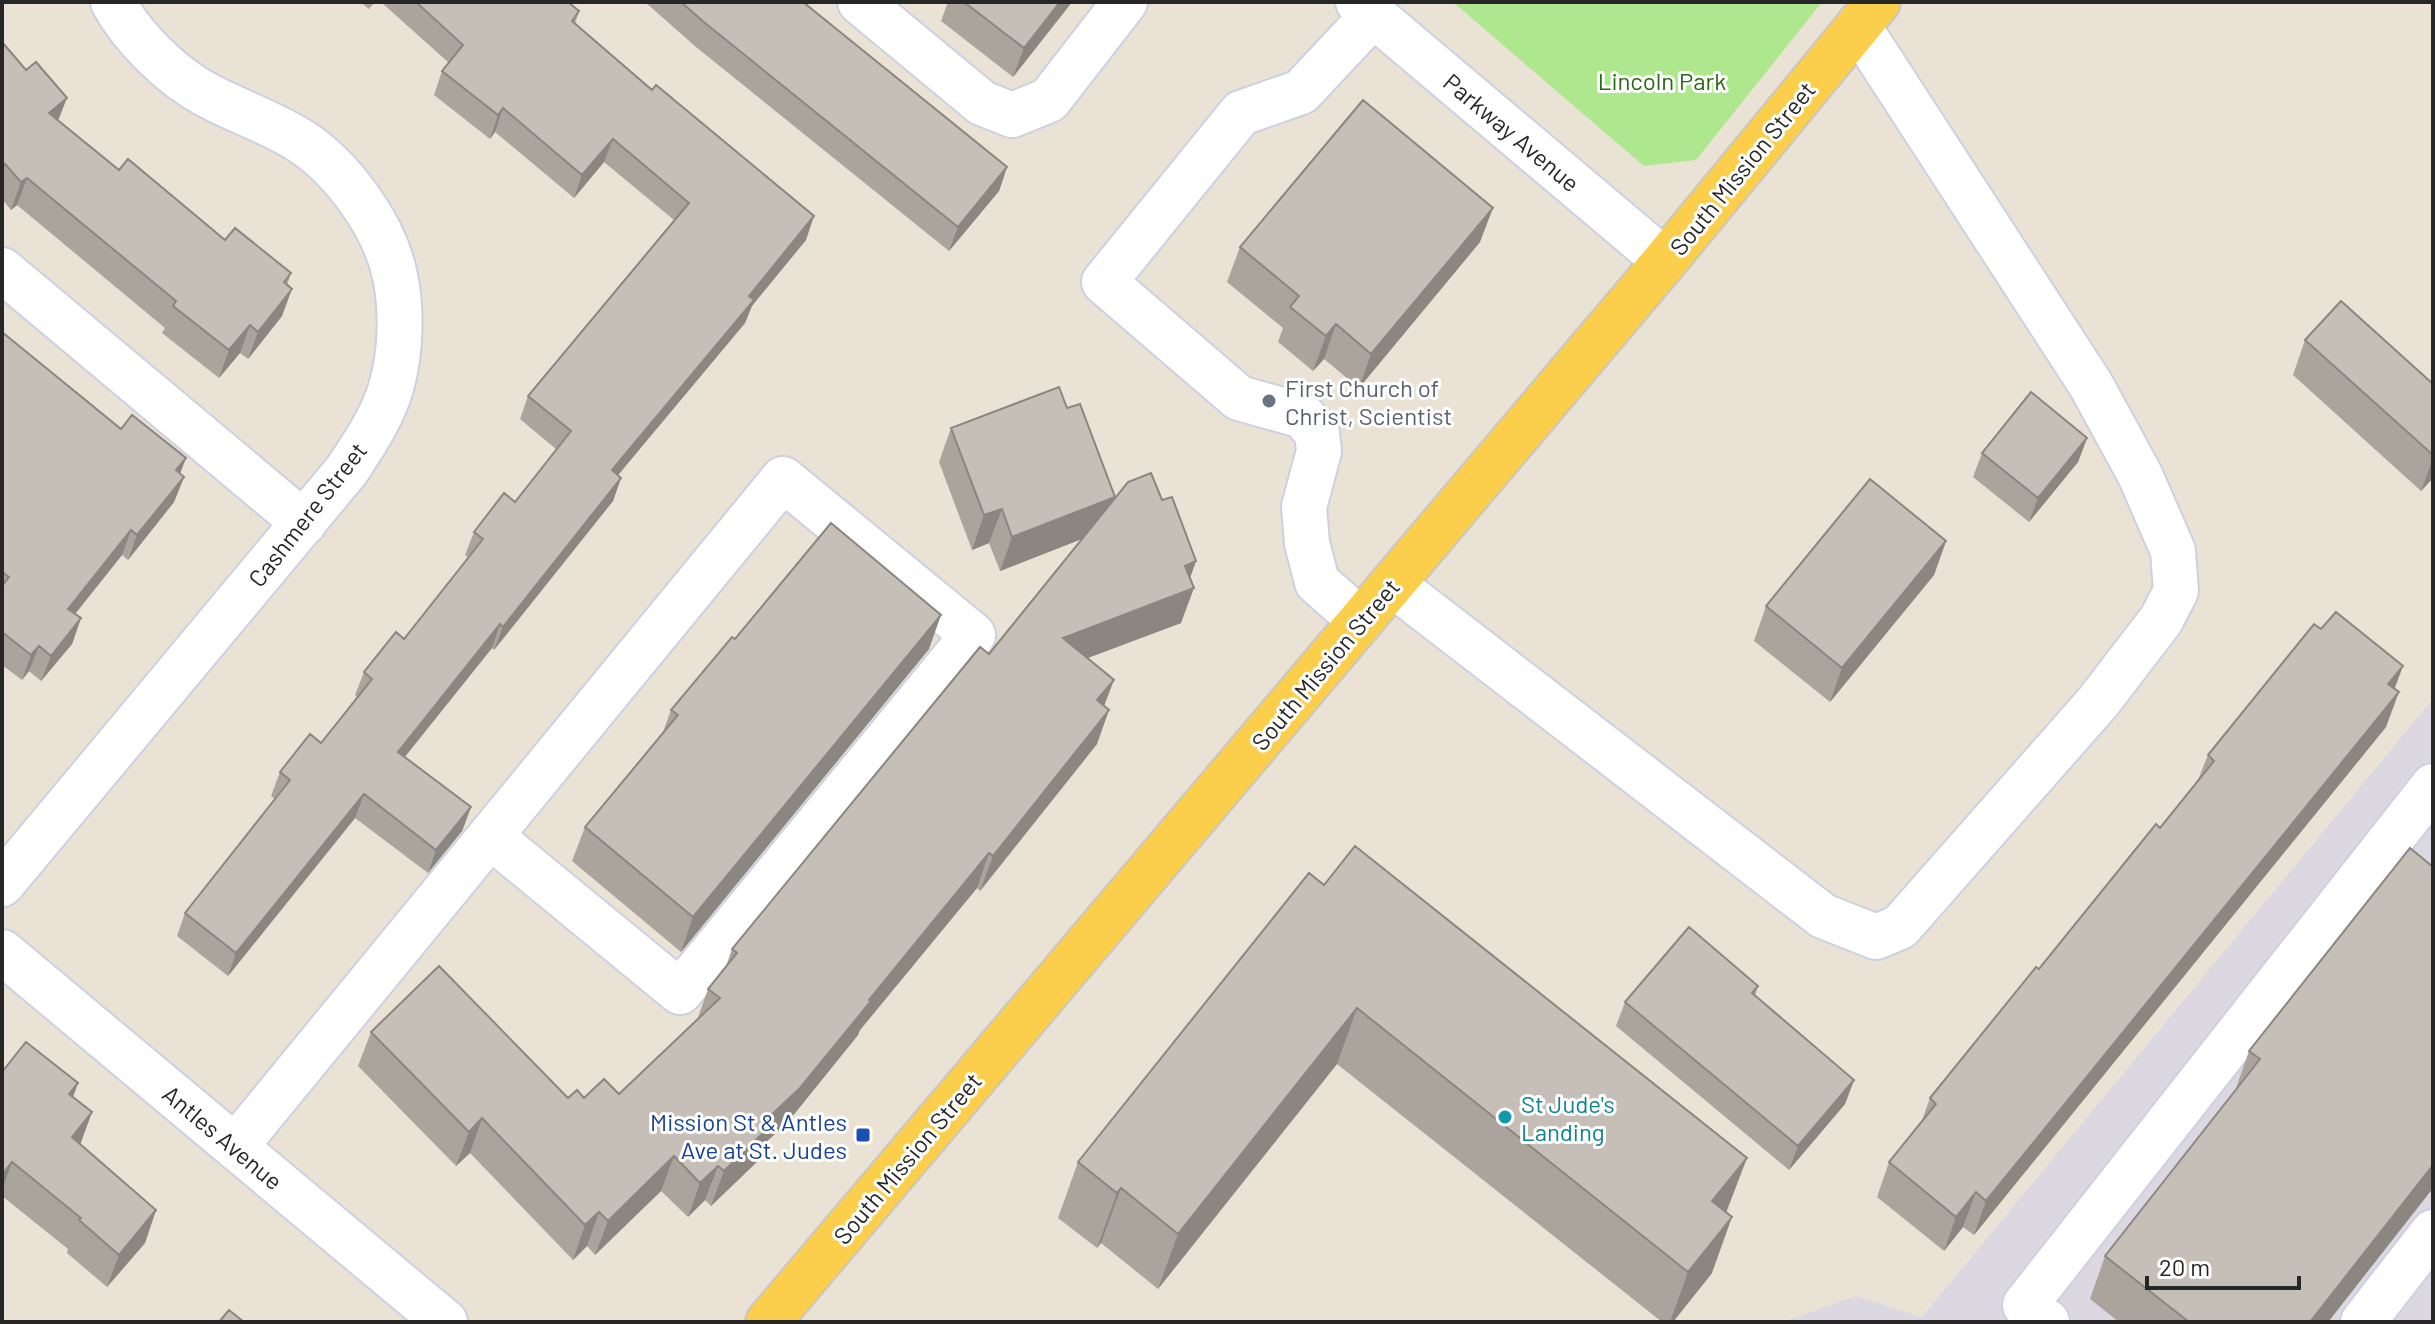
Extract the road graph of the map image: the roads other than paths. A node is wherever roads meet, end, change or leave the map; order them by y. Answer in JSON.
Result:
{"nodes":[{"id":1,"x":113,"y":2,"type":"edge"},
{"id":2,"x":860,"y":2,"type":"edge"},
{"id":3,"x":1125,"y":2,"type":"edge"},
{"id":4,"x":1366,"y":8,"type":"edge"},
{"id":5,"x":1868,"y":14,"type":"edge"},
{"id":6,"x":1665,"y":261,"type":"junction"},
{"id":7,"x":2,"y":270,"type":"edge"},
{"id":8,"x":304,"y":523,"type":"junction"},
{"id":9,"x":1392,"y":584,"type":"junction"},
{"id":10,"x":1361,"y":621,"type":"junction"},
{"id":11,"x":2433,"y":786,"type":"edge"},
{"id":12,"x":490,"y":836,"type":"junction"},
{"id":13,"x":2390,"y":841,"type":"junction"},
{"id":14,"x":2422,"y":873,"type":"edge"},
{"id":15,"x":2,"y":884,"type":"edge"},
{"id":16,"x":2,"y":952,"type":"edge"},
{"id":17,"x":235,"y":1147,"type":"junction"},
{"id":18,"x":2433,"y":1232,"type":"edge"},
{"id":19,"x":445,"y":1322,"type":"edge"},
{"id":20,"x":768,"y":1322,"type":"edge"},
{"id":21,"x":2047,"y":1322,"type":"edge"},
{"id":22,"x":2363,"y":1322,"type":"edge"}],
"edges":[{"from":1,"to":8,"type":"street","name":"Cashmere Street"},
{"from":2,"to":3,"type":"street"},
{"from":4,"to":6,"type":"street","name":"Parkway Avenue"},
{"from":4,"to":10,"type":"street"},
{"from":5,"to":6,"type":"main road","name":"South Mission Street"},
{"from":5,"to":9,"type":"street"},
{"from":6,"to":9,"type":"main road","name":"South Mission Street"},
{"from":7,"to":8,"type":"street"},
{"from":8,"to":15,"type":"street","name":"Cashmere Street"},
{"from":9,"to":10,"type":"main road","name":"South Mission Street"},
{"from":10,"to":20,"type":"main road","name":"South Mission Street"},
{"from":11,"to":13,"type":"street"},
{"from":12,"to":12,"type":"street"},
{"from":12,"to":17,"type":"street"},
{"from":13,"to":14,"type":"street"},
{"from":13,"to":21,"type":"street"},
{"from":16,"to":17,"type":"street","name":"Antles Avenue"},
{"from":17,"to":19,"type":"street","name":"Antles Avenue"},
{"from":18,"to":22,"type":"street"}]}
